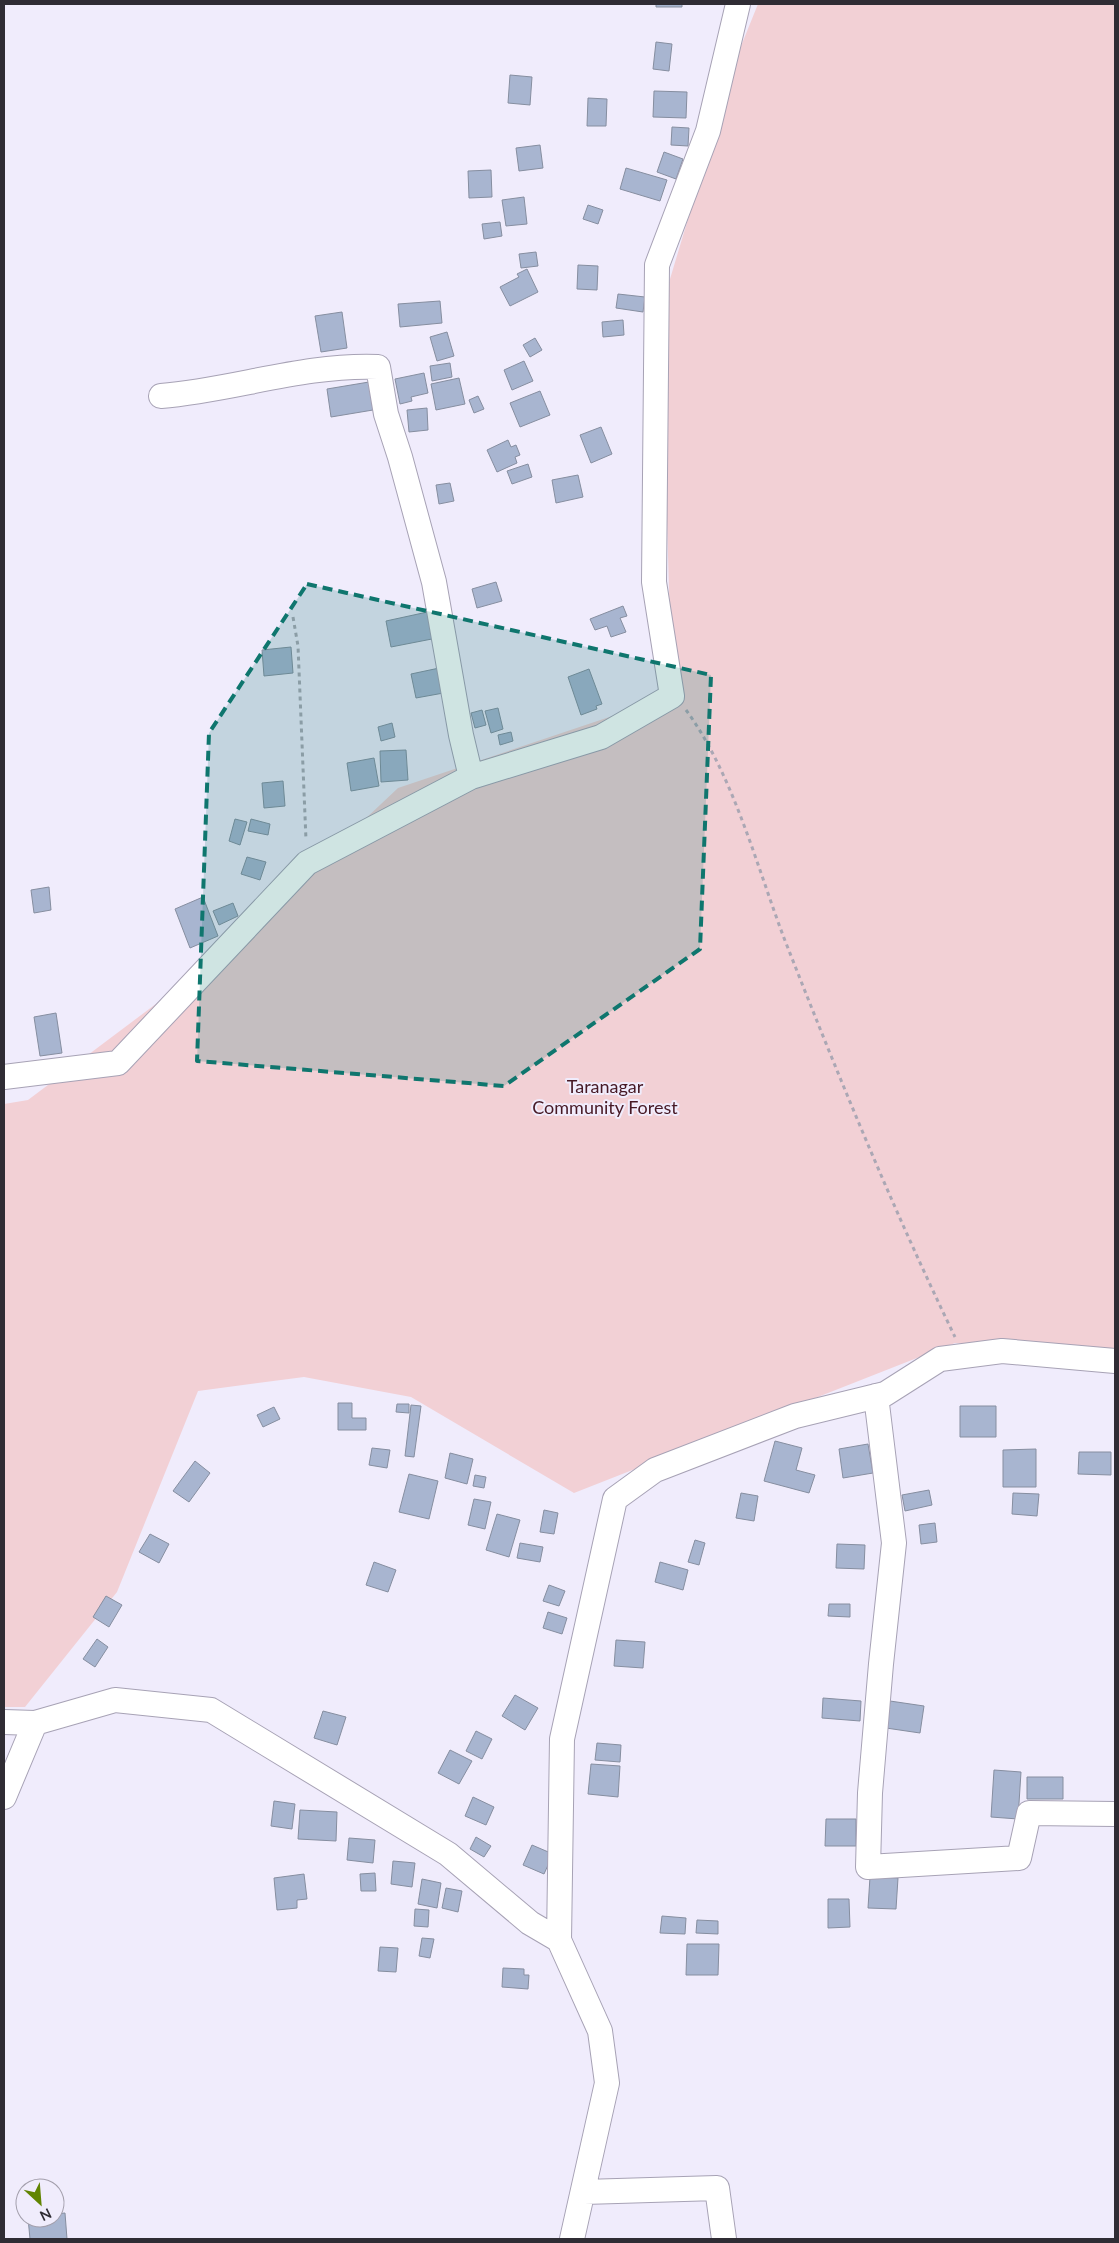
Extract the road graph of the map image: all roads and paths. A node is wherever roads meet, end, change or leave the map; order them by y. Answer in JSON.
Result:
{"nodes":[{"id":1,"x":738,"y":4,"type":"edge"},
{"id":2,"x":161,"y":396,"type":"dead end"},
{"id":3,"x":293,"y":617,"type":"dead end"},
{"id":4,"x":672,"y":696,"type":"junction"},
{"id":5,"x":471,"y":777,"type":"junction"},
{"id":6,"x":308,"y":863,"type":"junction"},
{"id":7,"x":4,"y":1077,"type":"edge"},
{"id":8,"x":964,"y":1356,"type":"junction"},
{"id":9,"x":1115,"y":1361,"type":"edge"},
{"id":10,"x":876,"y":1396,"type":"junction"},
{"id":11,"x":4,"y":1722,"type":"edge"},
{"id":12,"x":35,"y":1722,"type":"junction"},
{"id":13,"x":4,"y":1797,"type":"edge"},
{"id":14,"x":1115,"y":1814,"type":"edge"},
{"id":15,"x":559,"y":1940,"type":"junction"},
{"id":16,"x":584,"y":2192,"type":"junction"},
{"id":17,"x":572,"y":2239,"type":"edge"},
{"id":18,"x":724,"y":2239,"type":"edge"}],
"edges":[{"from":1,"to":4,"type":"street"},
{"from":2,"to":5,"type":"street"},
{"from":3,"to":6,"type":"path"},
{"from":4,"to":5,"type":"street"},
{"from":4,"to":8,"type":"path"},
{"from":5,"to":6,"type":"street"},
{"from":6,"to":7,"type":"street"},
{"from":8,"to":9,"type":"street"},
{"from":8,"to":10,"type":"street"},
{"from":10,"to":14,"type":"street"},
{"from":10,"to":15,"type":"street"},
{"from":11,"to":12,"type":"street"},
{"from":12,"to":13,"type":"street"},
{"from":12,"to":15,"type":"street"},
{"from":15,"to":16,"type":"street"},
{"from":16,"to":17,"type":"street"},
{"from":16,"to":18,"type":"street"}]}
